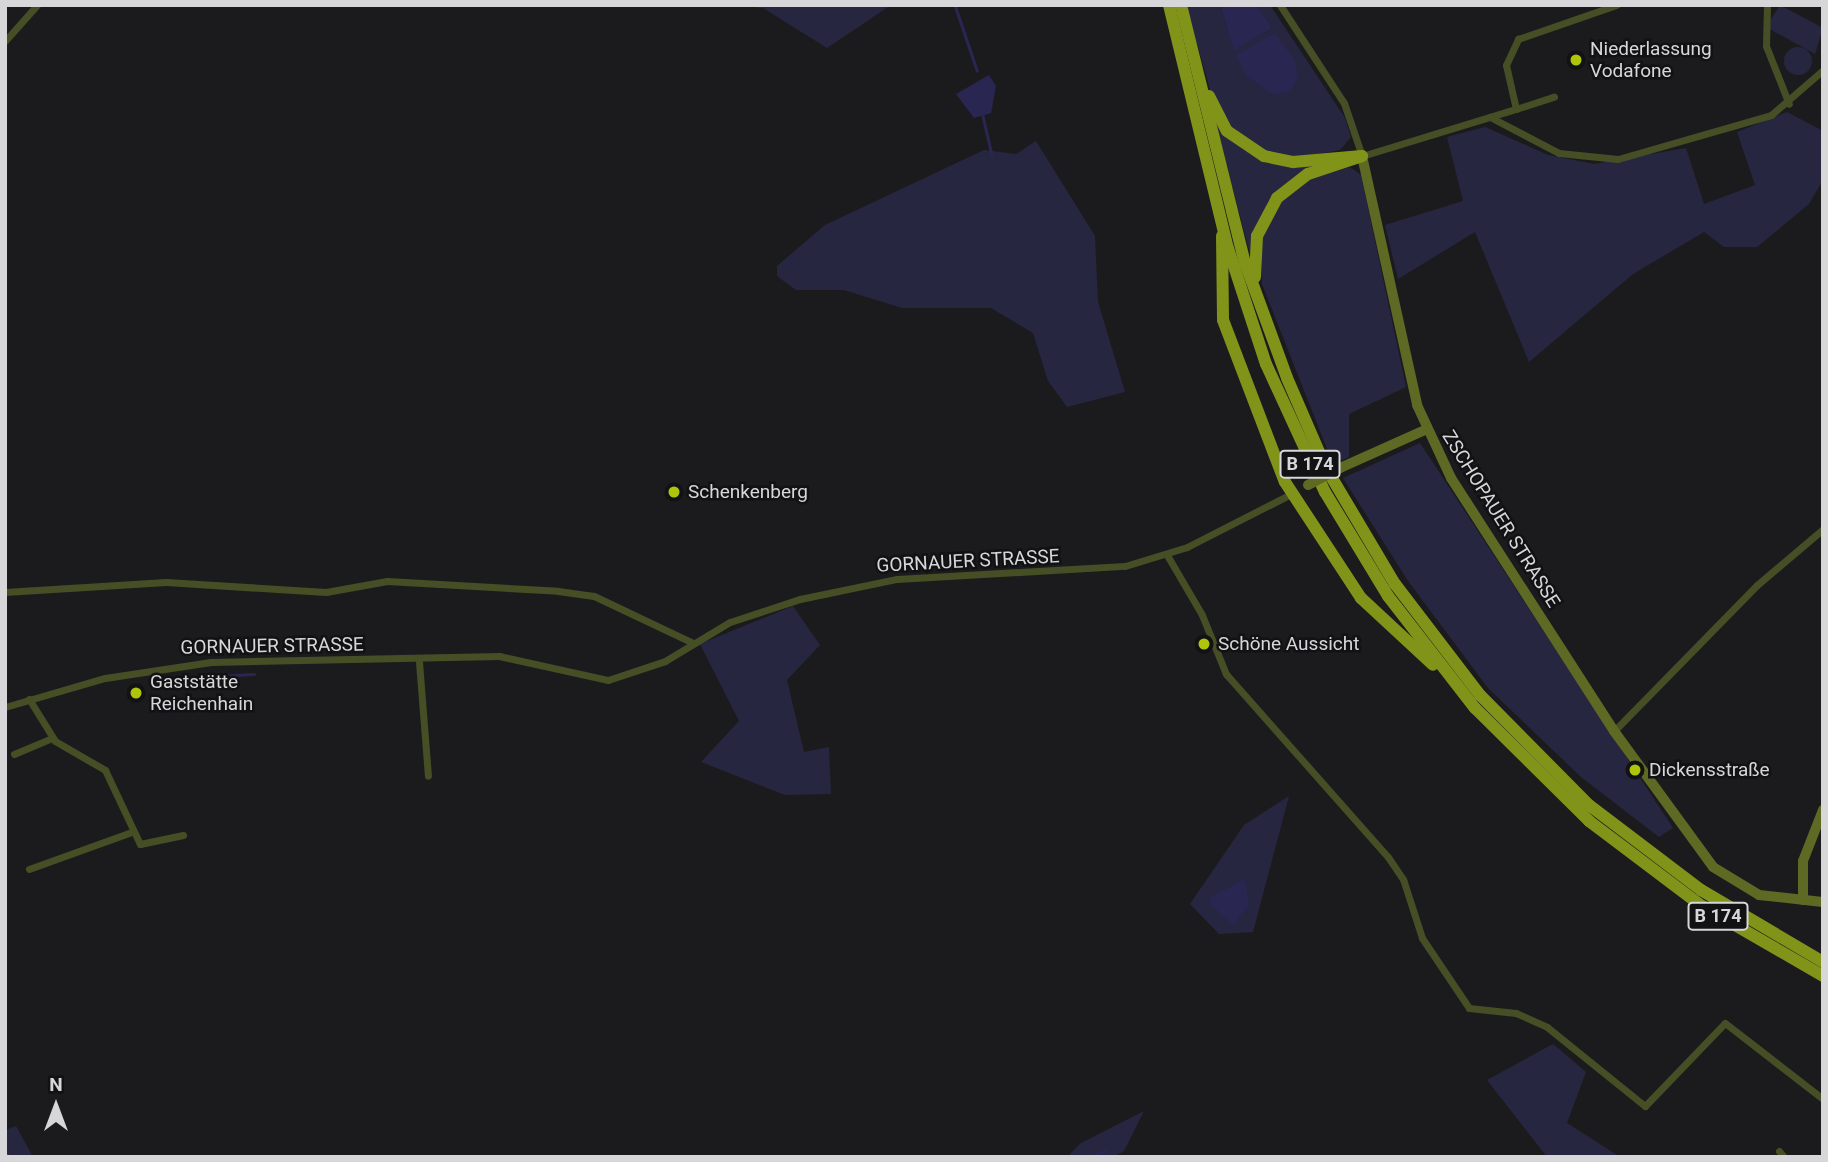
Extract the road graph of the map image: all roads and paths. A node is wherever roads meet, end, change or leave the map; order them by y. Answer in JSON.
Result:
{"nodes":[{"id":1,"x":37,"y":5,"type":"edge"},
{"id":2,"x":1169,"y":5,"type":"edge"},
{"id":3,"x":1181,"y":5,"type":"edge"},
{"id":4,"x":1280,"y":5,"type":"edge"},
{"id":5,"x":1616,"y":5,"type":"edge"},
{"id":6,"x":1767,"y":5,"type":"edge"},
{"id":7,"x":1600,"y":8,"type":"edge"},
{"id":8,"x":5,"y":41,"type":"edge"},
{"id":9,"x":1823,"y":70,"type":"edge"},
{"id":10,"x":1202,"y":85,"type":"junction"},
{"id":11,"x":1554,"y":96,"type":"dead end"},
{"id":12,"x":1789,"y":104,"type":"junction"},
{"id":13,"x":1516,"y":109,"type":"junction"},
{"id":14,"x":1490,"y":117,"type":"junction"},
{"id":15,"x":1363,"y":156,"type":"junction"},
{"id":16,"x":1223,"y":229,"type":"junction"},
{"id":17,"x":1255,"y":288,"type":"junction"},
{"id":18,"x":1425,"y":430,"type":"junction"},
{"id":19,"x":1291,"y":494,"type":"junction"},
{"id":20,"x":1823,"y":529,"type":"edge"},
{"id":21,"x":1167,"y":555,"type":"junction"},
{"id":22,"x":5,"y":592,"type":"edge"},
{"id":23,"x":693,"y":643,"type":"junction"},
{"id":24,"x":419,"y":662,"type":"junction"},
{"id":25,"x":1447,"y":674,"type":"junction"},
{"id":26,"x":29,"y":699,"type":"junction"},
{"id":27,"x":5,"y":706,"type":"edge"},
{"id":28,"x":1614,"y":731,"type":"junction"},
{"id":29,"x":52,"y":738,"type":"junction"},
{"id":30,"x":14,"y":754,"type":"dead end"},
{"id":31,"x":428,"y":776,"type":"dead end"},
{"id":32,"x":1823,"y":810,"type":"edge"},
{"id":33,"x":132,"y":832,"type":"junction"},
{"id":34,"x":183,"y":835,"type":"dead end"},
{"id":35,"x":29,"y":869,"type":"dead end"},
{"id":36,"x":1802,"y":900,"type":"junction"},
{"id":37,"x":1823,"y":902,"type":"edge"},
{"id":38,"x":1823,"y":962,"type":"edge"},
{"id":39,"x":1823,"y":976,"type":"edge"},
{"id":40,"x":1823,"y":1099,"type":"edge"}],
"edges":[{"from":1,"to":8,"type":"street"},
{"from":2,"to":16,"type":"highway","number":"B 174"},
{"from":3,"to":10,"type":"highway","number":"B 174"},
{"from":4,"to":15,"type":"street","name":"ZSCHOPAUER STRASSE"},
{"from":5,"to":7,"type":"street"},
{"from":6,"to":12,"type":"street"},
{"from":7,"to":13,"type":"street"},
{"from":9,"to":12,"type":"street"},
{"from":10,"to":15,"type":"highway"},
{"from":10,"to":17,"type":"highway","number":"B 174"},
{"from":11,"to":13,"type":"street"},
{"from":12,"to":14,"type":"street"},
{"from":13,"to":14,"type":"street"},
{"from":14,"to":15,"type":"street"},
{"from":15,"to":17,"type":"highway"},
{"from":15,"to":18,"type":"street","name":"ZSCHOPAUER STRASSE"},
{"from":16,"to":19,"type":"highway"},
{"from":16,"to":25,"type":"highway","number":"B 174"},
{"from":17,"to":38,"type":"highway","number":"B 174"},
{"from":18,"to":19,"type":"street","name":"GORNAUER STRASSE","bridge":true},
{"from":18,"to":28,"type":"street","name":"ZSCHOPAUER STRASSE"},
{"from":19,"to":21,"type":"street","name":"GORNAUER STRASSE"},
{"from":19,"to":25,"type":"highway"},
{"from":20,"to":28,"type":"street"},
{"from":21,"to":23,"type":"street","name":"GORNAUER STRASSE"},
{"from":21,"to":40,"type":"street"},
{"from":22,"to":23,"type":"street"},
{"from":23,"to":24,"type":"street","name":"GORNAUER STRASSE"},
{"from":24,"to":26,"type":"street","name":"GORNAUER STRASSE"},
{"from":24,"to":31,"type":"street"},
{"from":25,"to":39,"type":"highway","number":"B 174"},
{"from":26,"to":27,"type":"street","name":"GORNAUER STRASSE"},
{"from":26,"to":29,"type":"street"},
{"from":28,"to":36,"type":"street","name":"ZSCHOPAUER STRASSE"},
{"from":29,"to":30,"type":"street"},
{"from":29,"to":33,"type":"street"},
{"from":32,"to":36,"type":"street"},
{"from":33,"to":34,"type":"street"},
{"from":33,"to":35,"type":"street"},
{"from":36,"to":37,"type":"street","name":"ZSCHOPAUER STRASSE"}]}
